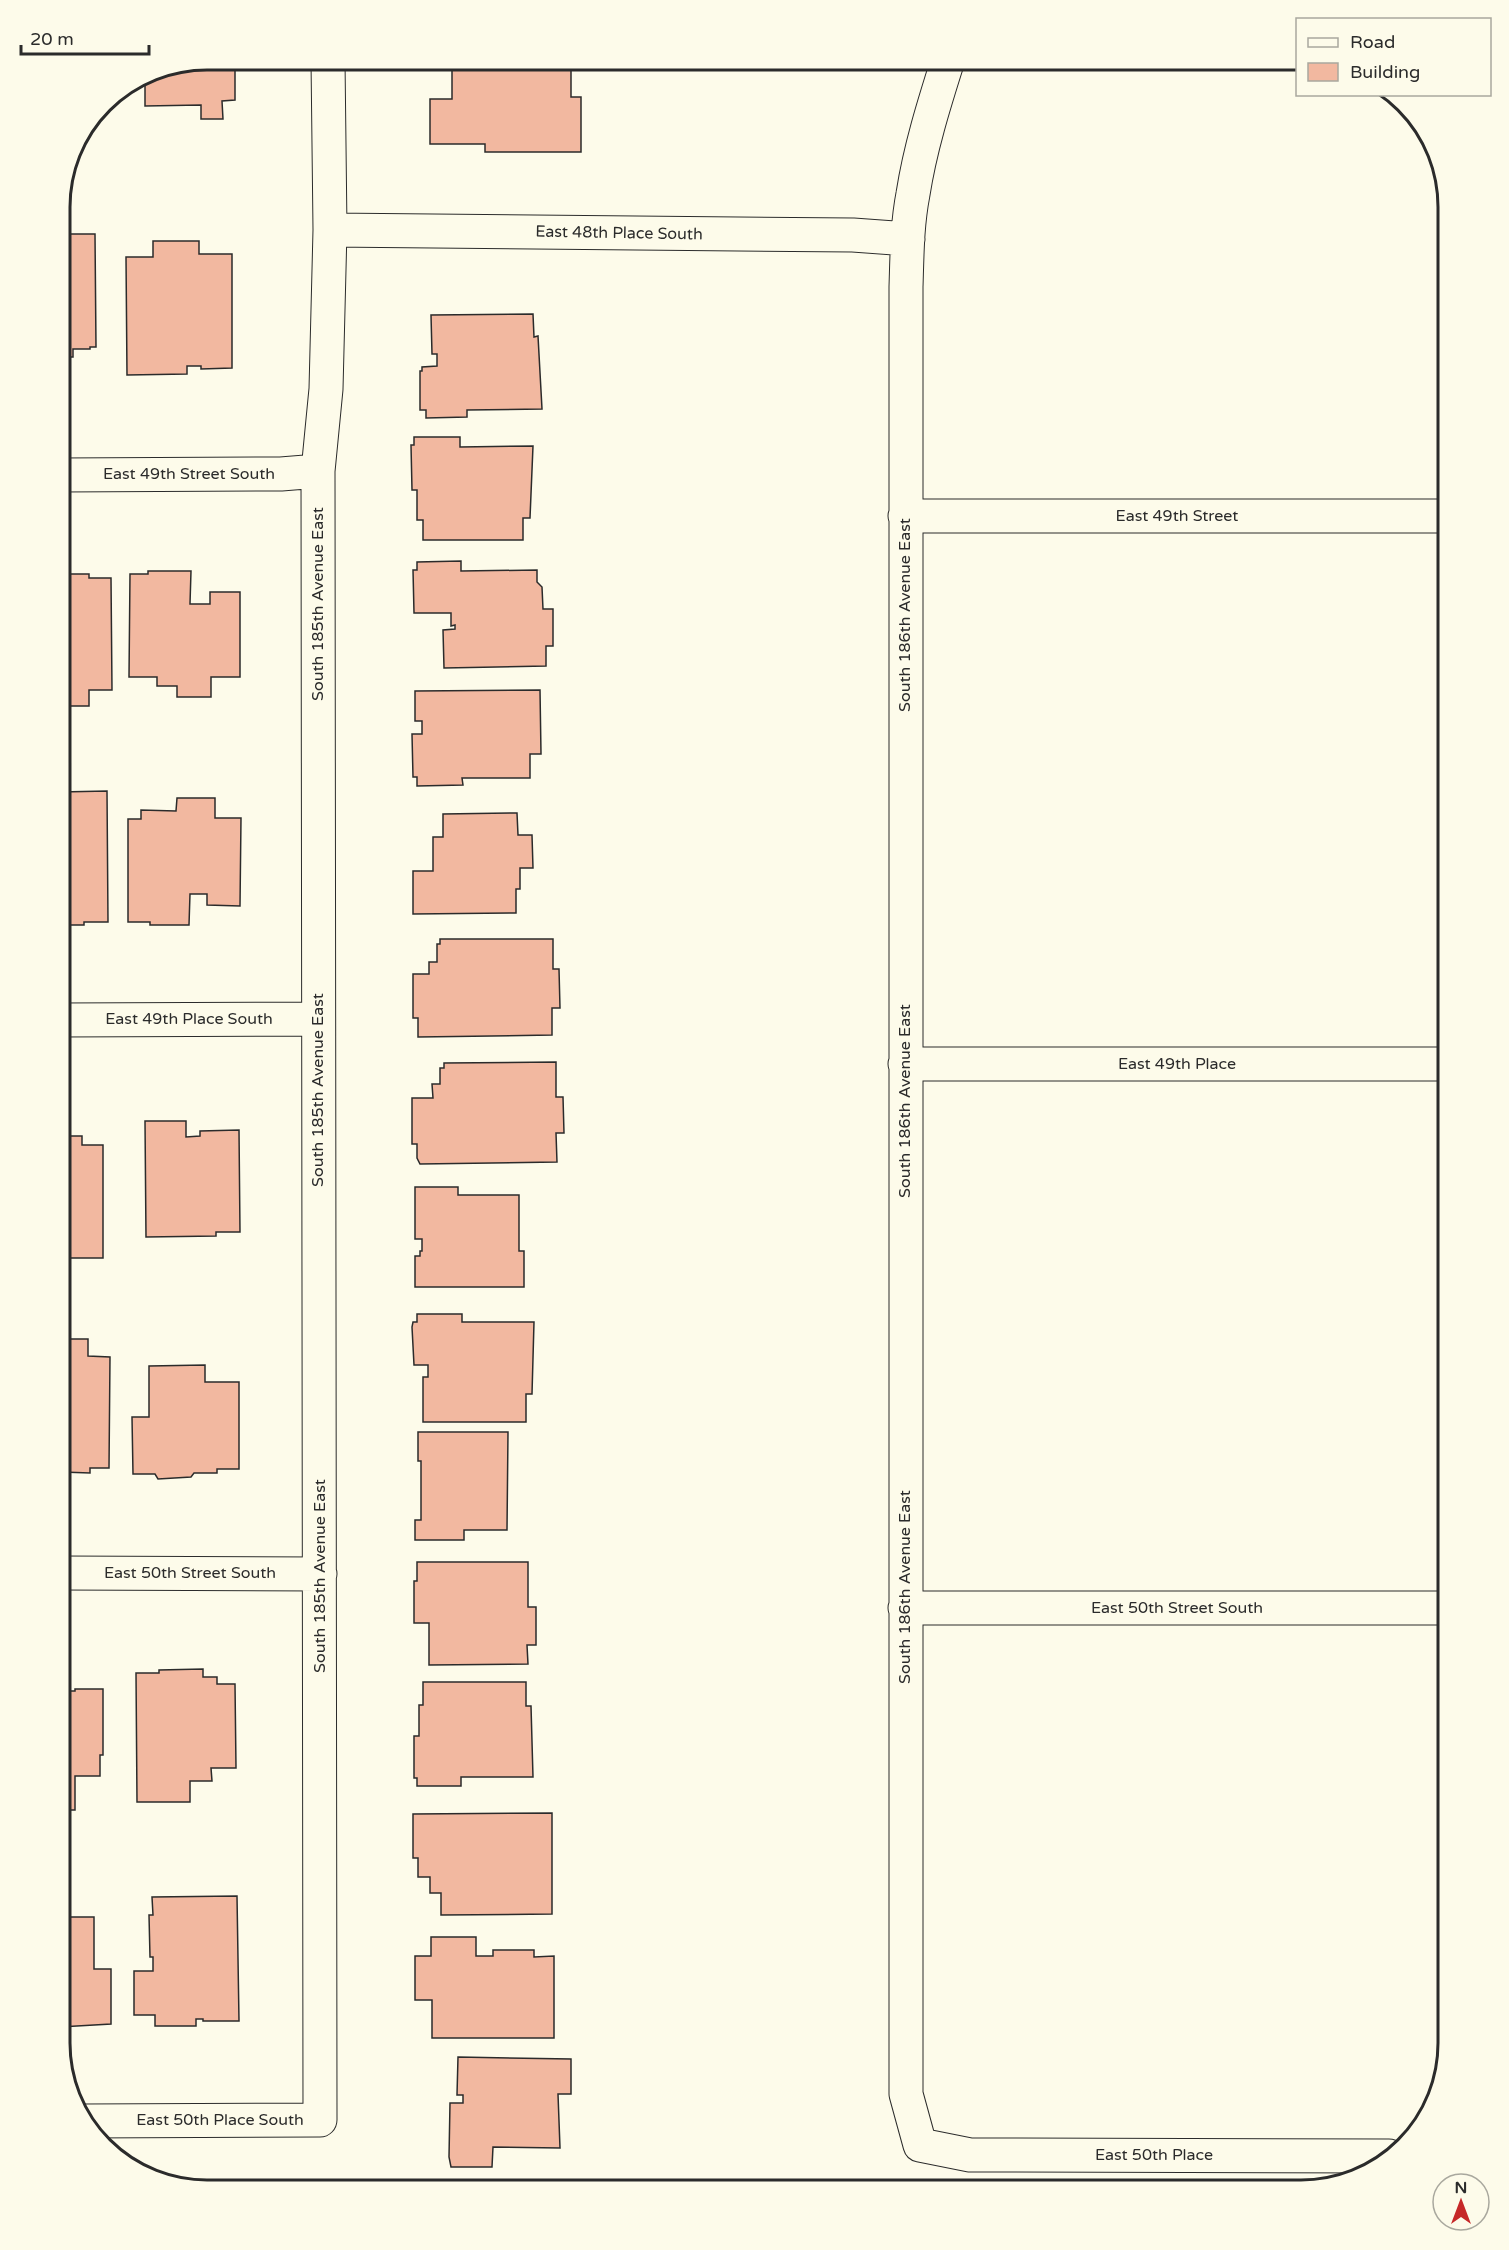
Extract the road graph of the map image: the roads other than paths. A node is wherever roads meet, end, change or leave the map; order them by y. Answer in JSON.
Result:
{"nodes":[{"id":1,"x":328,"y":70,"type":"edge"},
{"id":2,"x":945,"y":71,"type":"edge"},
{"id":3,"x":330,"y":230,"type":"junction"},
{"id":4,"x":908,"y":238,"type":"junction"},
{"id":5,"x":318,"y":471,"type":"junction"},
{"id":6,"x":71,"y":474,"type":"edge"},
{"id":7,"x":905,"y":516,"type":"junction"},
{"id":8,"x":1438,"y":516,"type":"edge"},
{"id":9,"x":318,"y":1019,"type":"junction"},
{"id":10,"x":71,"y":1020,"type":"edge"},
{"id":11,"x":1438,"y":1064,"type":"edge"},
{"id":12,"x":905,"y":1065,"type":"junction"},
{"id":13,"x":70,"y":1573,"type":"edge"},
{"id":14,"x":320,"y":1574,"type":"junction"},
{"id":15,"x":905,"y":1608,"type":"junction"},
{"id":16,"x":1438,"y":1608,"type":"edge"},
{"id":17,"x":320,"y":2120,"type":"joint"},
{"id":18,"x":95,"y":2121,"type":"edge"},
{"id":19,"x":920,"y":2145,"type":"joint"},
{"id":20,"x":1378,"y":2156,"type":"edge"}],
"edges":[{"from":1,"to":3,"type":"street","name":"South 185th Avenue East"},
{"from":2,"to":4,"type":"street","name":"South 186th Avenue East"},
{"from":3,"to":4,"type":"street","name":"East 48th Place South"},
{"from":3,"to":5,"type":"street","name":"South 185th Avenue East"},
{"from":4,"to":7,"type":"street","name":"South 186th Avenue East"},
{"from":5,"to":6,"type":"street","name":"East 49th Street South"},
{"from":5,"to":9,"type":"street","name":"South 185th Avenue East"},
{"from":7,"to":8,"type":"street","name":"East 49th Street"},
{"from":7,"to":12,"type":"street","name":"South 186th Avenue East"},
{"from":9,"to":10,"type":"street","name":"East 49th Place South"},
{"from":9,"to":14,"type":"street","name":"South 185th Avenue East"},
{"from":11,"to":12,"type":"street","name":"East 49th Place"},
{"from":12,"to":15,"type":"street","name":"South 186th Avenue East"},
{"from":13,"to":14,"type":"street","name":"East 50th Street South"},
{"from":14,"to":17,"type":"street","name":"South 185th Avenue East"},
{"from":15,"to":16,"type":"street","name":"East 50th Street South"},
{"from":15,"to":19,"type":"street","name":"South 186th Avenue East"},
{"from":17,"to":18,"type":"street","name":"East 50th Place South"},
{"from":19,"to":20,"type":"street","name":"East 50th Place"}]}
